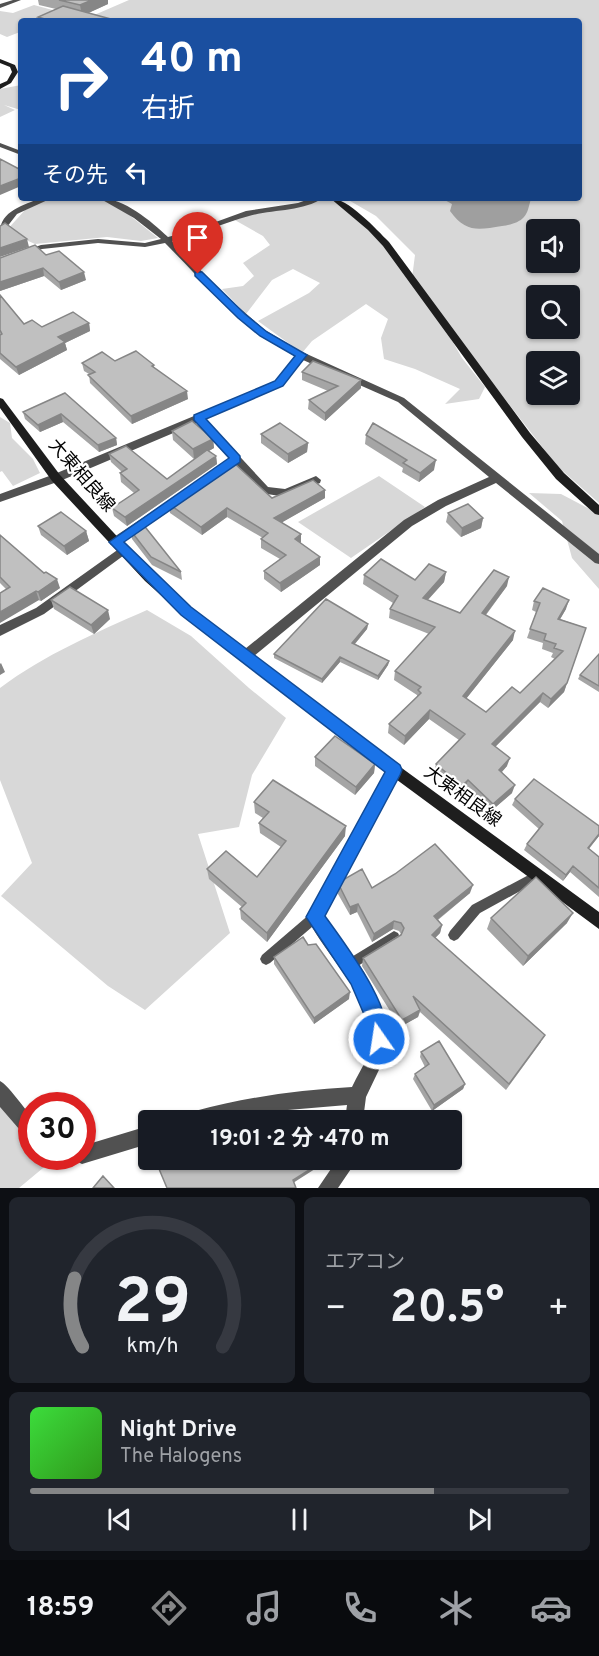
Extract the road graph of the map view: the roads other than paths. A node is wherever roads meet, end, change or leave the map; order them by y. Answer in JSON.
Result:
{"nodes":[{"id":1,"x":18,"y":0,"type":"edge"},
{"id":2,"x":0,"y":6,"type":"edge"},
{"id":3,"x":0,"y":61,"type":"edge"},
{"id":4,"x":18,"y":73,"type":"edge"},
{"id":5,"x":0,"y":87,"type":"edge"},
{"id":6,"x":0,"y":145,"type":"edge"},
{"id":7,"x":18,"y":152,"type":"edge"},
{"id":8,"x":41,"y":201,"type":"edge"},
{"id":9,"x":109,"y":201,"type":"edge"},
{"id":10,"x":311,"y":201,"type":"edge"},
{"id":11,"x":338,"y":201,"type":"edge"},
{"id":12,"x":0,"y":230,"type":"edge"},
{"id":13,"x":167,"y":240,"type":"junction"},
{"id":14,"x":0,"y":262,"type":"edge"},
{"id":15,"x":302,"y":355,"type":"junction"},
{"id":16,"x":0,"y":400,"type":"edge"},
{"id":17,"x":198,"y":418,"type":"junction"},
{"id":18,"x":56,"y":478,"type":"junction"},
{"id":19,"x":497,"y":478,"type":"junction"},
{"id":20,"x":316,"y":480,"type":"edge"},
{"id":21,"x":189,"y":491,"type":"edge"},
{"id":22,"x":0,"y":498,"type":"edge"},
{"id":23,"x":599,"y":511,"type":"edge"},
{"id":24,"x":119,"y":546,"type":"junction"},
{"id":25,"x":599,"y":560,"type":"edge"},
{"id":26,"x":0,"y":631,"type":"edge"},
{"id":27,"x":244,"y":657,"type":"junction"},
{"id":28,"x":394,"y":770,"type":"junction"},
{"id":29,"x":538,"y":875,"type":"junction"},
{"id":30,"x":315,"y":917,"type":"junction"},
{"id":31,"x":599,"y":921,"type":"edge"},
{"id":32,"x":454,"y":935,"type":"dead end"},
{"id":33,"x":394,"y":937,"type":"edge"},
{"id":34,"x":266,"y":959,"type":"dead end"},
{"id":35,"x":349,"y":965,"type":"junction"},
{"id":36,"x":0,"y":1090,"type":"edge"},
{"id":37,"x":357,"y":1096,"type":"junction"},
{"id":38,"x":228,"y":1110,"type":"edge"},
{"id":39,"x":355,"y":1110,"type":"edge"},
{"id":40,"x":18,"y":1115,"type":"edge"},
{"id":41,"x":138,"y":1138,"type":"edge"},
{"id":42,"x":96,"y":1151,"type":"edge"},
{"id":43,"x":340,"y":1170,"type":"edge"},
{"id":44,"x":327,"y":1188,"type":"edge"}],
"edges":[{"from":1,"to":2,"type":"street"},
{"from":3,"to":4,"type":"street"},
{"from":4,"to":5,"type":"street"},
{"from":6,"to":7,"type":"street"},
{"from":8,"to":12,"type":"street"},
{"from":9,"to":13,"type":"street"},
{"from":10,"to":13,"type":"street"},
{"from":11,"to":23,"type":"street"},
{"from":13,"to":14,"type":"street"},
{"from":13,"to":15,"type":"street"},
{"from":15,"to":17,"type":"street"},
{"from":15,"to":19,"type":"street"},
{"from":16,"to":18,"type":"street","name":"大東相良線"},
{"from":17,"to":18,"type":"street"},
{"from":17,"to":20,"type":"street"},
{"from":18,"to":22,"type":"street"},
{"from":18,"to":24,"type":"street","name":"大東相良線"},
{"from":19,"to":25,"type":"street"},
{"from":19,"to":27,"type":"street"},
{"from":21,"to":24,"type":"street"},
{"from":24,"to":26,"type":"street"},
{"from":24,"to":27,"type":"street","name":"大東相良線"},
{"from":27,"to":28,"type":"street","name":"大東相良線"},
{"from":28,"to":29,"type":"street","name":"大東相良線"},
{"from":28,"to":30,"type":"street"},
{"from":29,"to":31,"type":"street","name":"大東相良線"},
{"from":29,"to":32,"type":"lane"},
{"from":30,"to":34,"type":"lane"},
{"from":30,"to":35,"type":"street"},
{"from":33,"to":35,"type":"lane"},
{"from":35,"to":37,"type":"street"},
{"from":36,"to":40,"type":"street"},
{"from":37,"to":38,"type":"street"},
{"from":37,"to":39,"type":"street"},
{"from":41,"to":42,"type":"street"},
{"from":43,"to":44,"type":"street"}]}
